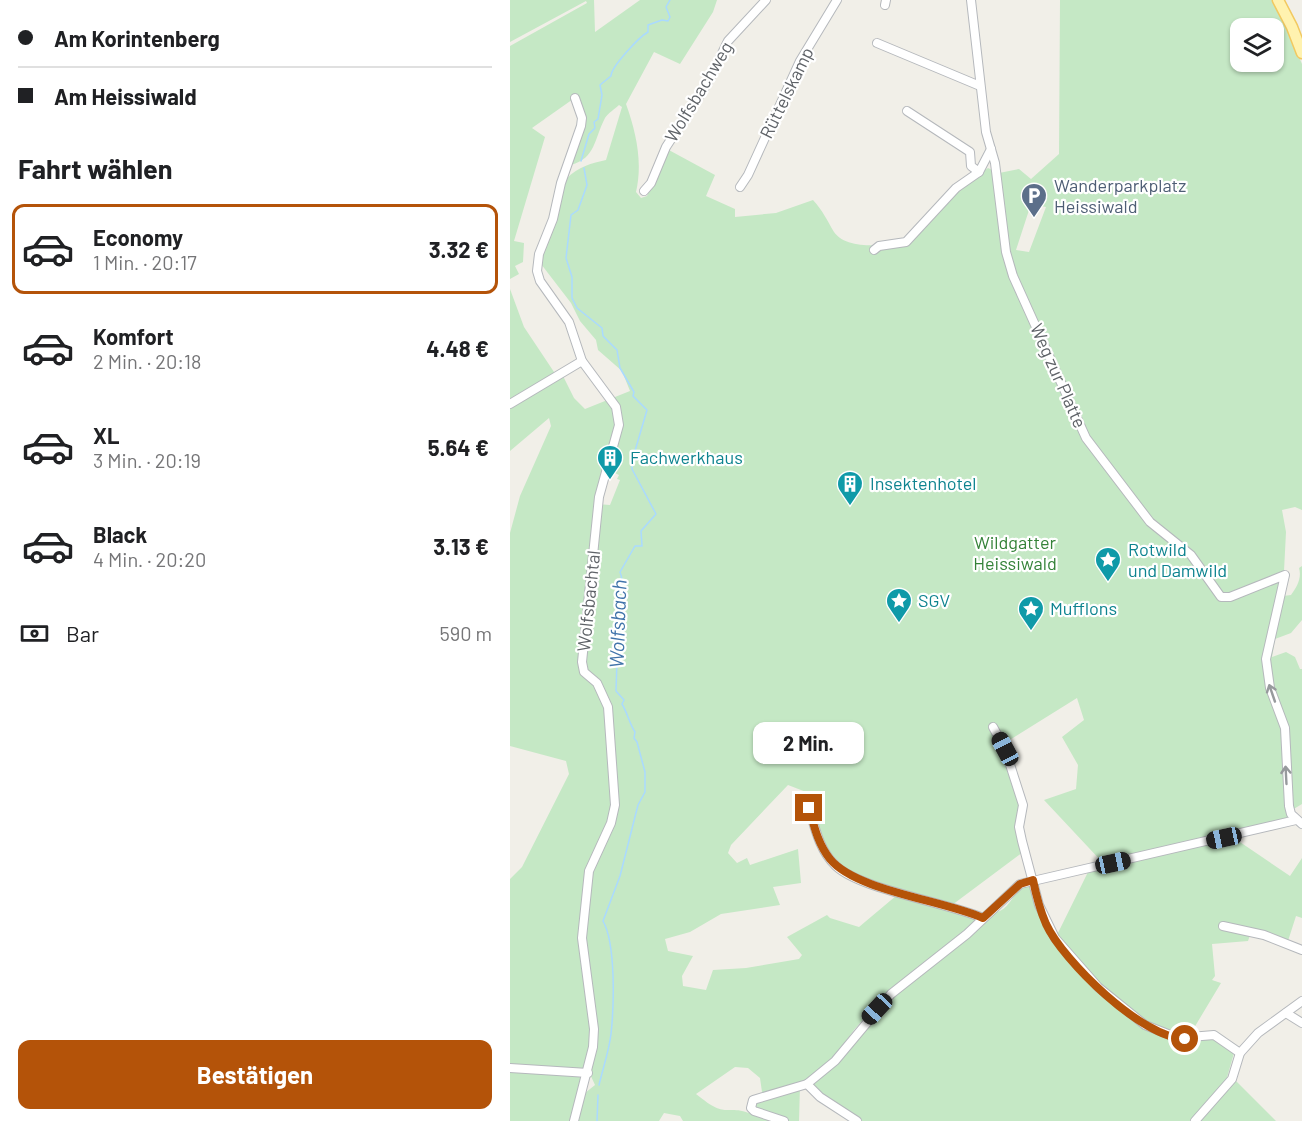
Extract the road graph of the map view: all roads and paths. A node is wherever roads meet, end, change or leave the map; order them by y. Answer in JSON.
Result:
{"nodes":[{"id":1,"x":766,"y":0,"type":"edge"},
{"id":2,"x":837,"y":0,"type":"edge"},
{"id":3,"x":971,"y":0,"type":"edge"},
{"id":4,"x":1278,"y":0,"type":"edge"},
{"id":5,"x":1285,"y":0,"type":"edge"},
{"id":6,"x":1302,"y":33,"type":"edge"},
{"id":7,"x":877,"y":43,"type":"dead end"},
{"id":8,"x":1302,"y":53,"type":"edge"},
{"id":9,"x":980,"y":86,"type":"junction"},
{"id":10,"x":575,"y":98,"type":"dead end"},
{"id":11,"x":907,"y":111,"type":"dead end"},
{"id":12,"x":991,"y":149,"type":"junction"},
{"id":13,"x":979,"y":172,"type":"junction"},
{"id":14,"x":740,"y":186,"type":"dead end"},
{"id":15,"x":644,"y":191,"type":"dead end"},
{"id":16,"x":874,"y":250,"type":"dead end"},
{"id":17,"x":582,"y":361,"type":"junction"},
{"id":18,"x":510,"y":404,"type":"edge"},
{"id":19,"x":993,"y":727,"type":"dead end"},
{"id":20,"x":809,"y":808,"type":"dead end"},
{"id":21,"x":1296,"y":819,"type":"edge"},
{"id":22,"x":1033,"y":880,"type":"junction"},
{"id":23,"x":983,"y":918,"type":"junction"},
{"id":24,"x":1223,"y":926,"type":"dead end"},
{"id":25,"x":1302,"y":950,"type":"edge"},
{"id":26,"x":1302,"y":1001,"type":"edge"},
{"id":27,"x":1286,"y":1013,"type":"junction"},
{"id":28,"x":1302,"y":1023,"type":"edge"},
{"id":29,"x":1240,"y":1053,"type":"junction"},
{"id":30,"x":510,"y":1068,"type":"edge"},
{"id":31,"x":588,"y":1073,"type":"junction"},
{"id":32,"x":807,"y":1084,"type":"junction"},
{"id":33,"x":574,"y":1121,"type":"edge"},
{"id":34,"x":784,"y":1121,"type":"edge"},
{"id":35,"x":857,"y":1121,"type":"edge"},
{"id":36,"x":1196,"y":1121,"type":"edge"}],
"edges":[{"from":1,"to":15,"type":"street","name":"Wolfsbachweg"},
{"from":2,"to":14,"type":"street","name":"Rüttelskamp"},
{"from":3,"to":9,"type":"street","name":"Weg zur Platte"},
{"from":4,"to":8,"type":"main road"},
{"from":5,"to":6,"type":"main road"},
{"from":7,"to":9,"type":"street"},
{"from":9,"to":12,"type":"street","name":"Weg zur Platte"},
{"from":10,"to":17,"type":"street","name":"Wolfsbachtal"},
{"from":11,"to":13,"type":"street"},
{"from":12,"to":13,"type":"street"},
{"from":21,"to":12,"type":"street","name":"Weg zur Platte","one_way":true},
{"from":13,"to":16,"type":"street"},
{"from":17,"to":18,"type":"street"},
{"from":17,"to":31,"type":"street","name":"Wolfsbachtal"},
{"from":19,"to":22,"type":"street"},
{"from":20,"to":23,"type":"street"},
{"from":21,"to":22,"type":"street"},
{"from":22,"to":23,"type":"street"},
{"from":22,"to":29,"type":"street"},
{"from":23,"to":32,"type":"street"},
{"from":24,"to":25,"type":"street"},
{"from":26,"to":27,"type":"street"},
{"from":27,"to":28,"type":"street"},
{"from":27,"to":29,"type":"street"},
{"from":29,"to":36,"type":"street"},
{"from":30,"to":31,"type":"street"},
{"from":31,"to":33,"type":"street","name":"Wolfsbachtal"},
{"from":32,"to":34,"type":"street"},
{"from":32,"to":35,"type":"street"}]}
